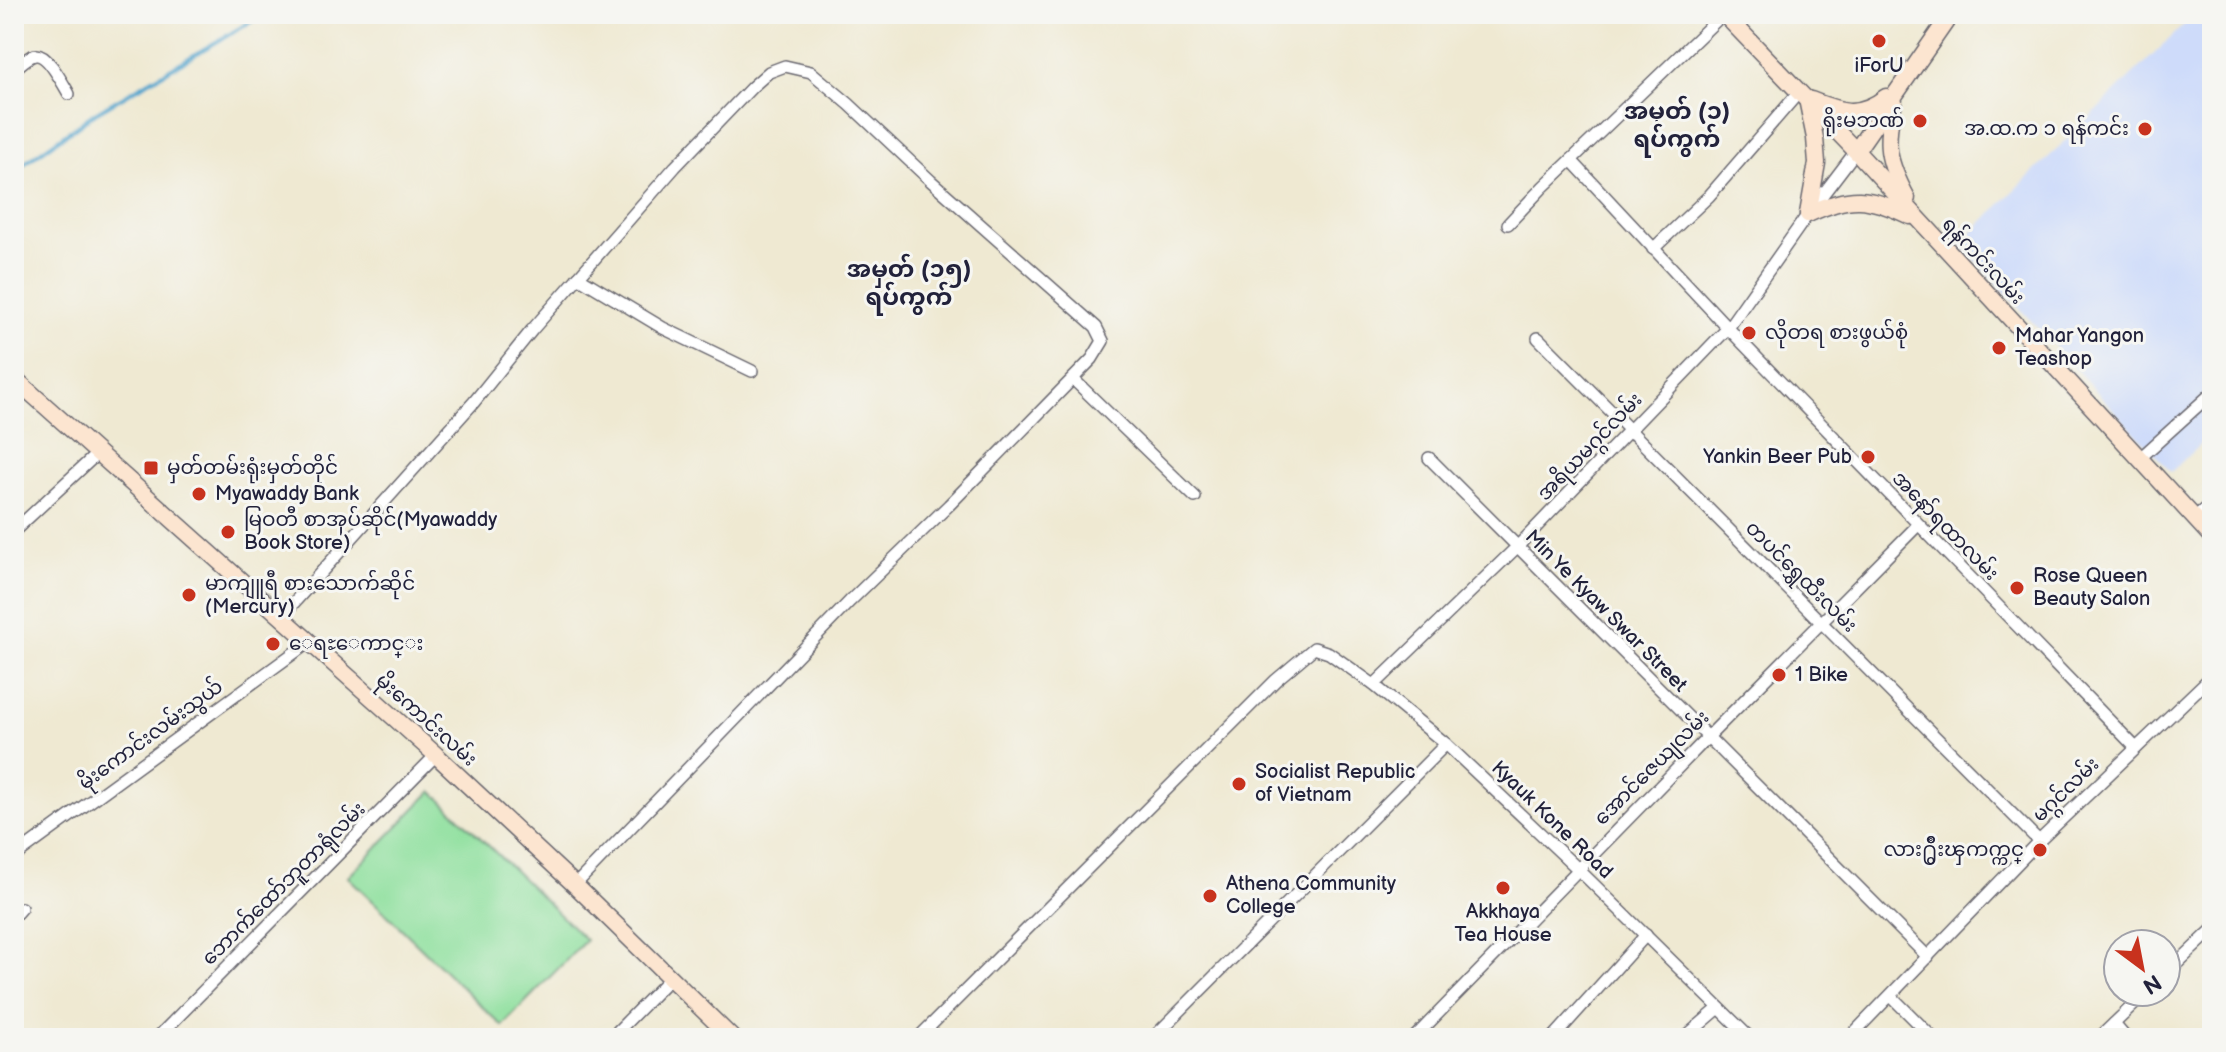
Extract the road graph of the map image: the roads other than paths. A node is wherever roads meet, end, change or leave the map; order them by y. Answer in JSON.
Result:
{"nodes":[{"id":1,"x":1723,"y":14,"type":"edge"},
{"id":2,"x":1951,"y":14,"type":"edge"},
{"id":3,"x":14,"y":69,"type":"edge"},
{"id":4,"x":1897,"y":89,"type":"junction"},
{"id":5,"x":69,"y":94,"type":"dead end"},
{"id":6,"x":1803,"y":95,"type":"junction"},
{"id":7,"x":1856,"y":151,"type":"junction"},
{"id":8,"x":1571,"y":160,"type":"junction"},
{"id":9,"x":1808,"y":214,"type":"junction"},
{"id":10,"x":1919,"y":221,"type":"junction"},
{"id":11,"x":1508,"y":224,"type":"dead end"},
{"id":12,"x":1653,"y":249,"type":"junction"},
{"id":13,"x":578,"y":277,"type":"junction"},
{"id":14,"x":1728,"y":328,"type":"junction"},
{"id":15,"x":1538,"y":338,"type":"dead end"},
{"id":16,"x":752,"y":371,"type":"dead end"},
{"id":17,"x":14,"y":378,"type":"edge"},
{"id":18,"x":1073,"y":379,"type":"junction"},
{"id":19,"x":2212,"y":393,"type":"edge"},
{"id":20,"x":1630,"y":432,"type":"junction"},
{"id":21,"x":99,"y":452,"type":"junction"},
{"id":22,"x":1429,"y":458,"type":"dead end"},
{"id":23,"x":2139,"y":459,"type":"junction"},
{"id":24,"x":1195,"y":497,"type":"dead end"},
{"id":25,"x":2212,"y":503,"type":"edge"},
{"id":26,"x":2194,"y":518,"type":"junction"},
{"id":27,"x":1918,"y":525,"type":"junction"},
{"id":28,"x":14,"y":531,"type":"edge"},
{"id":29,"x":2212,"y":537,"type":"edge"},
{"id":30,"x":1517,"y":547,"type":"junction"},
{"id":31,"x":281,"y":617,"type":"junction"},
{"id":32,"x":1822,"y":623,"type":"junction"},
{"id":33,"x":309,"y":642,"type":"junction"},
{"id":34,"x":2212,"y":676,"type":"edge"},
{"id":35,"x":1374,"y":685,"type":"junction"},
{"id":36,"x":1707,"y":738,"type":"junction"},
{"id":37,"x":1446,"y":744,"type":"junction"},
{"id":38,"x":2136,"y":748,"type":"junction"},
{"id":39,"x":436,"y":755,"type":"junction"},
{"id":40,"x":2039,"y":841,"type":"junction"},
{"id":41,"x":14,"y":857,"type":"edge"},
{"id":42,"x":1578,"y":869,"type":"junction"},
{"id":43,"x":575,"y":885,"type":"junction"},
{"id":44,"x":2212,"y":930,"type":"edge"},
{"id":45,"x":1646,"y":935,"type":"junction"},
{"id":46,"x":1928,"y":957,"type":"junction"},
{"id":47,"x":2182,"y":959,"type":"edge"},
{"id":48,"x":670,"y":978,"type":"junction"},
{"id":49,"x":1891,"y":996,"type":"junction"},
{"id":50,"x":1719,"y":1008,"type":"junction"},
{"id":51,"x":2130,"y":1008,"type":"edge"},
{"id":52,"x":2114,"y":1024,"type":"junction"},
{"id":53,"x":157,"y":1038,"type":"edge"},
{"id":54,"x":611,"y":1038,"type":"edge"},
{"id":55,"x":732,"y":1038,"type":"edge"},
{"id":56,"x":918,"y":1038,"type":"edge"},
{"id":57,"x":1153,"y":1038,"type":"edge"},
{"id":58,"x":1414,"y":1038,"type":"edge"},
{"id":59,"x":1553,"y":1038,"type":"edge"},
{"id":60,"x":1684,"y":1038,"type":"edge"},
{"id":61,"x":1750,"y":1038,"type":"edge"},
{"id":62,"x":1849,"y":1038,"type":"edge"},
{"id":63,"x":1933,"y":1038,"type":"edge"},
{"id":64,"x":2099,"y":1038,"type":"edge"},
{"id":65,"x":2126,"y":1038,"type":"edge"}],
"edges":[{"from":1,"to":6,"type":"main road","name":"ရန်ကင်းလမ်း"},
{"from":1,"to":8,"type":"street"},
{"from":2,"to":4,"type":"main road"},
{"from":3,"to":5,"type":"street"},
{"from":4,"to":6,"type":"main road"},
{"from":4,"to":7,"type":"main road"},
{"from":4,"to":10,"type":"main road"},
{"from":6,"to":7,"type":"main road","name":"ရန်ကင်းလမ်း"},
{"from":6,"to":9,"type":"main road"},
{"from":6,"to":12,"type":"street"},
{"from":7,"to":9,"type":"street","name":"အရိယမဂ္ဂင်လမ်း"},
{"from":7,"to":10,"type":"main road","name":"ရန်ကင်းလမ်း"},
{"from":8,"to":11,"type":"street"},
{"from":8,"to":12,"type":"street","name":"အနော်ရထာလမ်း"},
{"from":9,"to":10,"type":"main road"},
{"from":9,"to":14,"type":"street","name":"အရိယမဂ္ဂင်လမ်း"},
{"from":10,"to":23,"type":"main road","name":"ရန်ကင်းလမ်း"},
{"from":12,"to":14,"type":"street","name":"အနော်ရထာလမ်း"},
{"from":13,"to":16,"type":"street"},
{"from":13,"to":18,"type":"street"},
{"from":13,"to":31,"type":"street"},
{"from":14,"to":20,"type":"street","name":"အရိယမဂ္ဂင်လမ်း"},
{"from":14,"to":27,"type":"street","name":"အနော်ရထာလမ်း"},
{"from":15,"to":20,"type":"street","name":"တပင်ရွှေထီးလမ်း"},
{"from":17,"to":21,"type":"main road","name":"မိုးကောင်းလမ်း"},
{"from":18,"to":24,"type":"street"},
{"from":18,"to":43,"type":"street"},
{"from":19,"to":23,"type":"street"},
{"from":20,"to":30,"type":"street","name":"အရိယမဂ္ဂင်လမ်း"},
{"from":20,"to":32,"type":"street","name":"တပင်ရွှေထီးလမ်း"},
{"from":21,"to":28,"type":"street"},
{"from":21,"to":31,"type":"main road","name":"မိုးကောင်းလမ်း"},
{"from":22,"to":30,"type":"street","name":"Min Ye Kyaw Swar Street"},
{"from":23,"to":26,"type":"main road","name":"ရန်ကင်းလမ်း"},
{"from":25,"to":26,"type":"street"},
{"from":26,"to":29,"type":"main road","name":"ရန်ကင်းလမ်း"},
{"from":27,"to":32,"type":"street","name":"အောင်ဇေယျလမ်း"},
{"from":27,"to":38,"type":"street","name":"အနော်ရထာလမ်း"},
{"from":30,"to":35,"type":"street","name":"အရိယမဂ္ဂင်လမ်း"},
{"from":30,"to":36,"type":"street","name":"Min Ye Kyaw Swar Street"},
{"from":31,"to":33,"type":"main road","name":"မိုးကောင်းလမ်း"},
{"from":32,"to":36,"type":"street","name":"အောင်ဇေယျလမ်း"},
{"from":32,"to":40,"type":"street","name":"တပင်ရွှေထီးလမ်း"},
{"from":33,"to":39,"type":"main road","name":"မိုးကောင်းလမ်း"},
{"from":33,"to":41,"type":"street","name":"မိုးကောင်းလမ်းသွယ်"},
{"from":34,"to":38,"type":"street","name":"မဂ္ဂင်လမ်း"},
{"from":35,"to":37,"type":"street","name":"Kyauk Kone Road"},
{"from":35,"to":56,"type":"street","name":"Kyauk Kone Road"},
{"from":36,"to":42,"type":"street","name":"အောင်ဇေယျလမ်း"},
{"from":36,"to":46,"type":"street","name":"Min Ye Kyaw Swar Street"},
{"from":37,"to":42,"type":"street","name":"Kyauk Kone Road"},
{"from":37,"to":57,"type":"street"},
{"from":38,"to":40,"type":"street","name":"မဂ္ဂင်လမ်း"},
{"from":39,"to":43,"type":"main road","name":"မိုးကောင်းလမ်း"},
{"from":39,"to":53,"type":"street","name":"ဘောက်ထော်ဘူတာရုံလမ်း"},
{"from":40,"to":46,"type":"street","name":"မဂ္ဂင်လမ်း"},
{"from":42,"to":45,"type":"street","name":"Kyauk Kone Road"},
{"from":42,"to":58,"type":"street","name":"အောင်ဇေယျလမ်း"},
{"from":43,"to":48,"type":"main road","name":"မိုးကောင်းလမ်း"},
{"from":44,"to":47,"type":"street"},
{"from":45,"to":50,"type":"street","name":"Kyauk Kone Road"},
{"from":45,"to":59,"type":"street"},
{"from":46,"to":49,"type":"street","name":"မဂ္ဂင်လမ်း"},
{"from":48,"to":54,"type":"street"},
{"from":48,"to":55,"type":"main road","name":"မိုးကောင်းလမ်း"},
{"from":49,"to":62,"type":"street","name":"မဂ္ဂင်လမ်း"},
{"from":49,"to":63,"type":"street"},
{"from":50,"to":60,"type":"street"},
{"from":50,"to":61,"type":"street","name":"Kyauk Kone Road"},
{"from":51,"to":52,"type":"street"},
{"from":52,"to":64,"type":"street"},
{"from":52,"to":65,"type":"street"}]}
